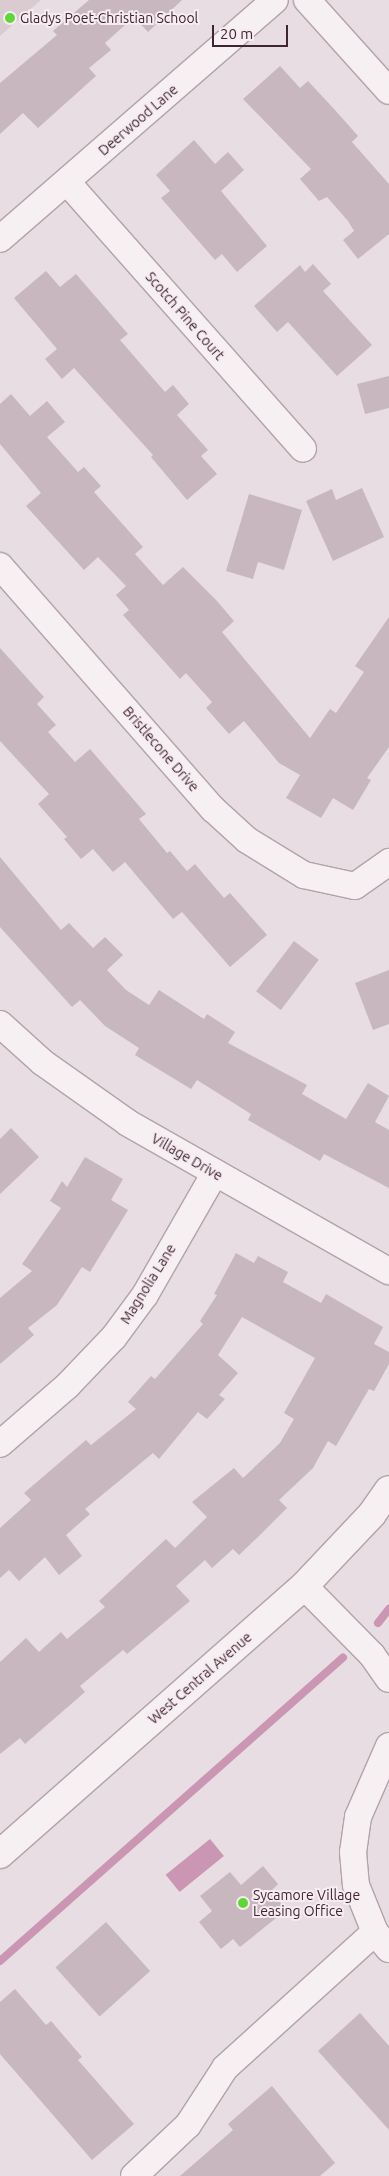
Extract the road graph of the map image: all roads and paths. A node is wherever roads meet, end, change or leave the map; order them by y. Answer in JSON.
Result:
{"nodes":[{"id":1,"x":275,"y":0,"type":"edge"},
{"id":2,"x":307,"y":0,"type":"edge"},
{"id":3,"x":389,"y":92,"type":"edge"},
{"id":4,"x":67,"y":182,"type":"junction"},
{"id":5,"x":0,"y":239,"type":"edge"},
{"id":6,"x":303,"y":449,"type":"dead end"},
{"id":7,"x":0,"y":566,"type":"edge"},
{"id":8,"x":389,"y":862,"type":"edge"},
{"id":9,"x":2,"y":1030,"type":"edge"},
{"id":10,"x":215,"y":1173,"type":"junction"},
{"id":11,"x":389,"y":1270,"type":"edge"},
{"id":12,"x":0,"y":1444,"type":"edge"},
{"id":13,"x":389,"y":1490,"type":"edge"},
{"id":14,"x":304,"y":1586,"type":"junction"},
{"id":15,"x":389,"y":1679,"type":"edge"},
{"id":16,"x":389,"y":1746,"type":"edge"},
{"id":17,"x":0,"y":1854,"type":"edge"},
{"id":18,"x":382,"y":1940,"type":"edge"},
{"id":19,"x":134,"y":2176,"type":"edge"}],
"edges":[{"from":1,"to":4,"type":"street","name":"Deerwood Lane"},
{"from":2,"to":3,"type":"street"},
{"from":4,"to":5,"type":"street","name":"Deerwood Lane"},
{"from":4,"to":6,"type":"street","name":"Scotch Pine Court"},
{"from":7,"to":8,"type":"street","name":"Bristlecone Drive"},
{"from":9,"to":10,"type":"street","name":"Village Drive"},
{"from":10,"to":11,"type":"street","name":"Village Drive"},
{"from":10,"to":12,"type":"street","name":"Magnolia Lane"},
{"from":13,"to":14,"type":"street","name":"West Central Avenue"},
{"from":14,"to":15,"type":"street"},
{"from":14,"to":17,"type":"street","name":"West Central Avenue"},
{"from":16,"to":18,"type":"street"},
{"from":18,"to":19,"type":"street"}]}
